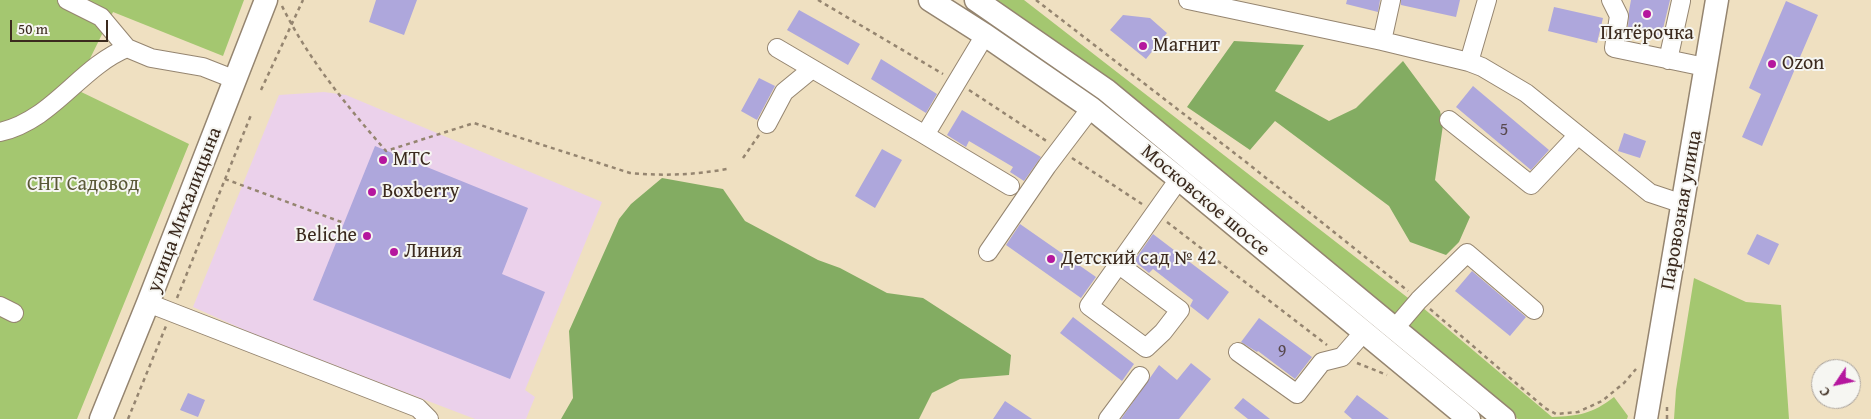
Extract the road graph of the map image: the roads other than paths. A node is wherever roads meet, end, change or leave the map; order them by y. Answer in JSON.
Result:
{"nodes":[{"id":1,"x":67,"y":0,"type":"edge"},
{"id":2,"x":930,"y":0,"type":"edge"},
{"id":3,"x":976,"y":0,"type":"edge"},
{"id":4,"x":1188,"y":0,"type":"edge"},
{"id":5,"x":1391,"y":0,"type":"edge"},
{"id":6,"x":1487,"y":0,"type":"edge"},
{"id":7,"x":1611,"y":0,"type":"edge"},
{"id":8,"x":1717,"y":0,"type":"edge"},
{"id":9,"x":1681,"y":1,"type":"edge"},
{"id":10,"x":274,"y":2,"type":"edge"},
{"id":11,"x":985,"y":35,"type":"junction"},
{"id":12,"x":1382,"y":41,"type":"junction"},
{"id":13,"x":127,"y":48,"type":"junction"},
{"id":14,"x":777,"y":48,"type":"dead end"},
{"id":15,"x":1668,"y":60,"type":"junction"},
{"id":16,"x":1469,"y":62,"type":"junction"},
{"id":17,"x":1705,"y":67,"type":"junction"},
{"id":18,"x":812,"y":69,"type":"junction"},
{"id":19,"x":236,"y":80,"type":"junction"},
{"id":20,"x":1091,"y":108,"type":"junction"},
{"id":21,"x":1449,"y":120,"type":"dead end"},
{"id":22,"x":767,"y":124,"type":"road end"},
{"id":23,"x":0,"y":132,"type":"edge"},
{"id":24,"x":1578,"y":134,"type":"junction"},
{"id":25,"x":925,"y":135,"type":"junction"},
{"id":26,"x":1180,"y":179,"type":"junction"},
{"id":27,"x":1010,"y":186,"type":"dead end"},
{"id":28,"x":1683,"y":204,"type":"junction"},
{"id":29,"x":988,"y":252,"type":"dead end"},
{"id":30,"x":1118,"y":264,"type":"junction"},
{"id":31,"x":148,"y":303,"type":"junction"},
{"id":32,"x":1534,"y":310,"type":"dead end"},
{"id":33,"x":1395,"y":328,"type":"junction"},
{"id":34,"x":1364,"y":333,"type":"junction"},
{"id":35,"x":1238,"y":352,"type":"dead end"},
{"id":36,"x":1140,"y":376,"type":"dead end"},
{"id":37,"x":420,"y":415,"type":"edge"},
{"id":38,"x":101,"y":419,"type":"edge"},
{"id":39,"x":1108,"y":419,"type":"edge"},
{"id":40,"x":1469,"y":419,"type":"edge"},
{"id":41,"x":1504,"y":419,"type":"edge"},
{"id":42,"x":1646,"y":419,"type":"edge"}],
"edges":[{"from":1,"to":13,"type":"street"},
{"from":2,"to":11,"type":"main road","name":"Московское шоссе"},
{"from":3,"to":33,"type":"main road","name":"Московское шоссе"},
{"from":4,"to":12,"type":"street"},
{"from":5,"to":12,"type":"street"},
{"from":6,"to":16,"type":"street"},
{"from":7,"to":15,"type":"street"},
{"from":8,"to":17,"type":"main road","name":"Паровозная улица"},
{"from":9,"to":15,"type":"street"},
{"from":10,"to":19,"type":"main road","name":"улица Михалицына"},
{"from":11,"to":20,"type":"main road","name":"Московское шоссе"},
{"from":11,"to":25,"type":"street"},
{"from":12,"to":16,"type":"street"},
{"from":13,"to":19,"type":"street"},
{"from":13,"to":23,"type":"street"},
{"from":14,"to":18,"type":"street"},
{"from":15,"to":17,"type":"street"},
{"from":16,"to":24,"type":"street"},
{"from":17,"to":28,"type":"main road","name":"Паровозная улица"},
{"from":18,"to":22,"type":"street"},
{"from":18,"to":25,"type":"street"},
{"from":19,"to":31,"type":"main road","name":"улица Михалицына"},
{"from":20,"to":26,"type":"main road","name":"Московское шоссе"},
{"from":20,"to":29,"type":"street"},
{"from":21,"to":24,"type":"street"},
{"from":24,"to":28,"type":"street"},
{"from":25,"to":27,"type":"street"},
{"from":26,"to":30,"type":"street"},
{"from":26,"to":34,"type":"main road","name":"Московское шоссе"},
{"from":28,"to":42,"type":"main road","name":"Паровозная улица"},
{"from":30,"to":30,"type":"street"},
{"from":31,"to":37,"type":"street"},
{"from":31,"to":38,"type":"main road","name":"улица Михалицына"},
{"from":32,"to":33,"type":"street"},
{"from":33,"to":41,"type":"main road","name":"Московское шоссе"},
{"from":34,"to":35,"type":"street"},
{"from":34,"to":40,"type":"main road","name":"Московское шоссе"},
{"from":36,"to":39,"type":"street"}]}
